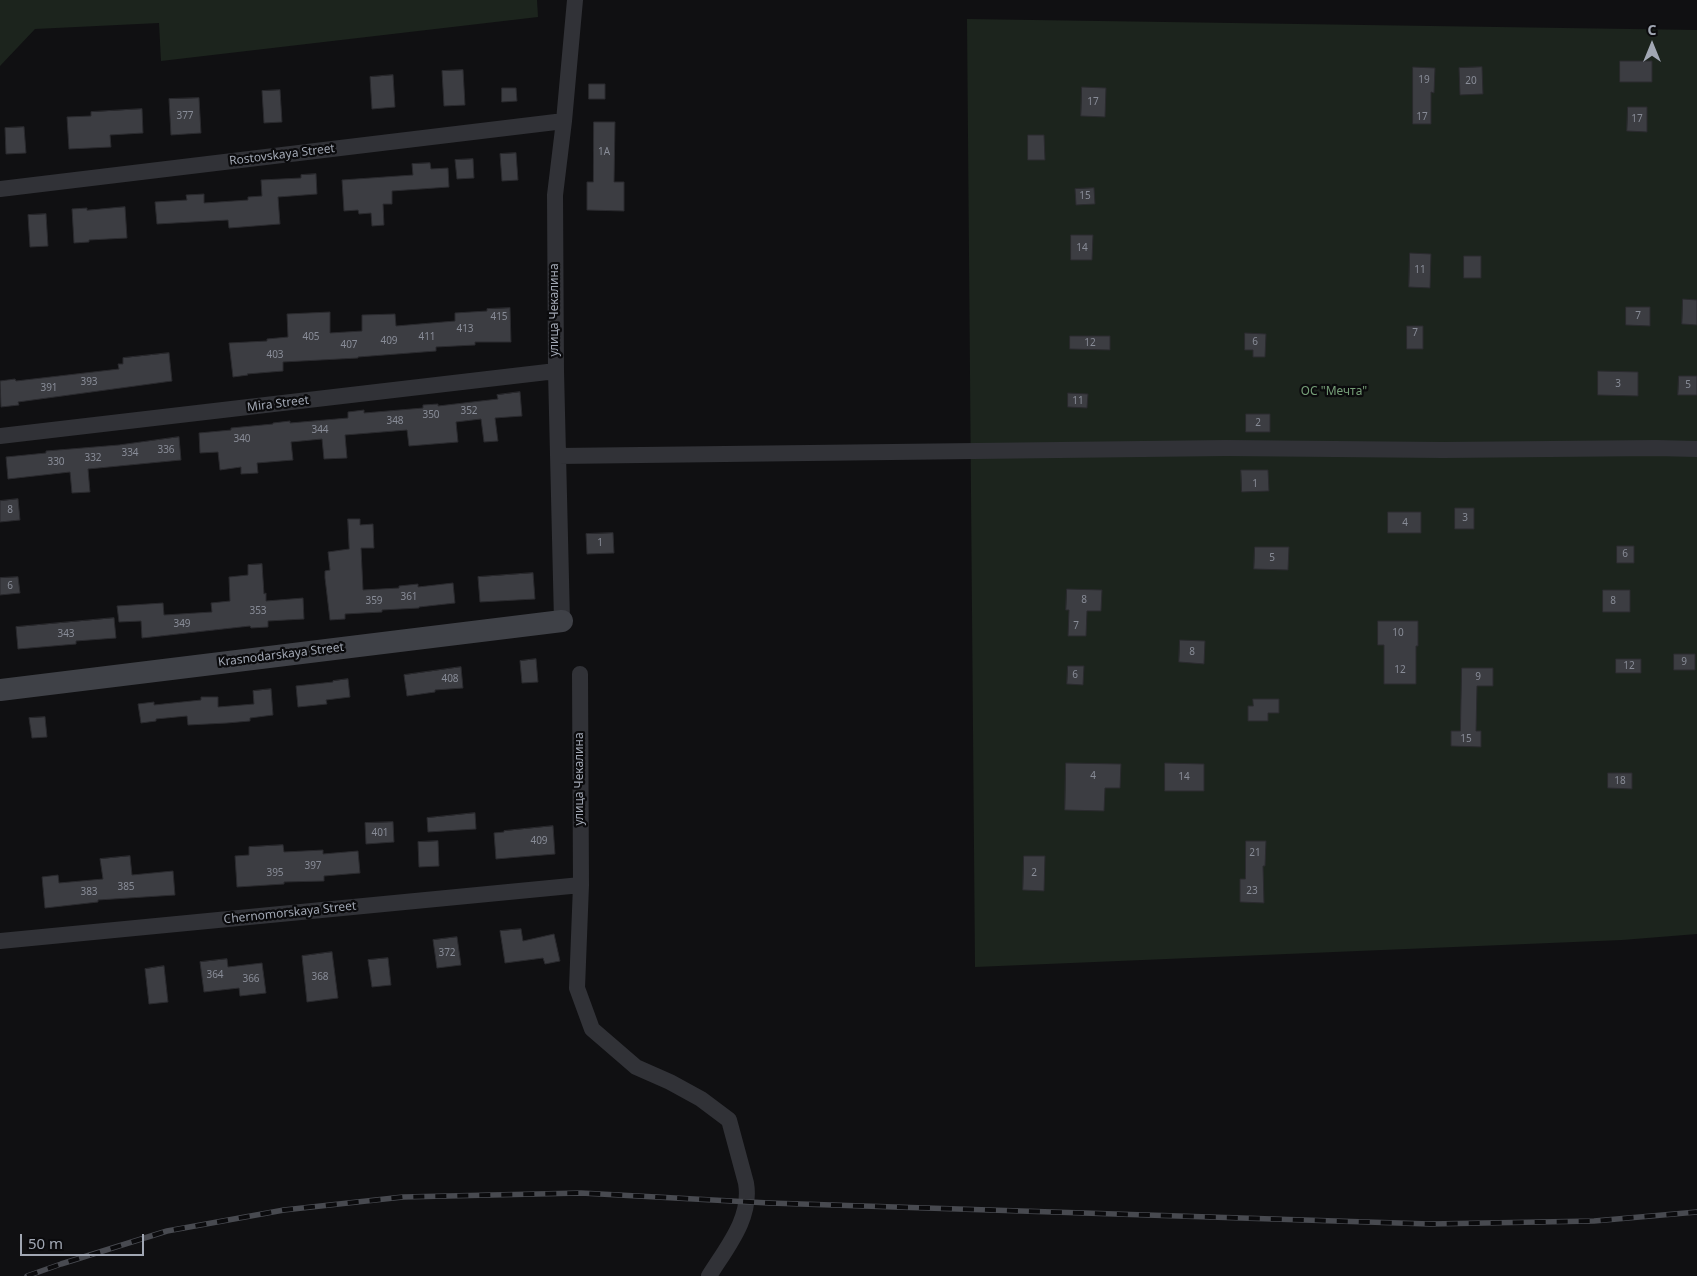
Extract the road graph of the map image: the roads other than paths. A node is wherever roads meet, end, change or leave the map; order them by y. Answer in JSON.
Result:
{"nodes":[{"id":1,"x":575,"y":0,"type":"edge"},
{"id":2,"x":564,"y":121,"type":"junction"},
{"id":3,"x":0,"y":189,"type":"edge"},
{"id":4,"x":556,"y":371,"type":"junction"},
{"id":5,"x":0,"y":436,"type":"edge"},
{"id":6,"x":1697,"y":449,"type":"edge"},
{"id":7,"x":558,"y":456,"type":"junction"},
{"id":8,"x":562,"y":621,"type":"joint"},
{"id":9,"x":580,"y":674,"type":"dead end"},
{"id":10,"x":0,"y":690,"type":"edge"},
{"id":11,"x":581,"y":885,"type":"junction"},
{"id":12,"x":0,"y":941,"type":"edge"},
{"id":13,"x":710,"y":1276,"type":"edge"}],
"edges":[{"from":1,"to":2,"type":"street","name":"улица Чекалина"},
{"from":2,"to":3,"type":"street","name":"Rostovskaya Street"},
{"from":2,"to":4,"type":"street","name":"улица Чекалина"},
{"from":4,"to":5,"type":"street","name":"Mira Street"},
{"from":4,"to":7,"type":"street","name":"улица Чекалина"},
{"from":6,"to":7,"type":"street"},
{"from":7,"to":8,"type":"street","name":"улица Чекалина"},
{"from":8,"to":10,"type":"street","name":"Krasnodarskaya Street"},
{"from":9,"to":11,"type":"street","name":"улица Чекалина"},
{"from":11,"to":12,"type":"street","name":"Chernomorskaya Street"},
{"from":11,"to":13,"type":"street","name":"улица Чекалина"}]}
